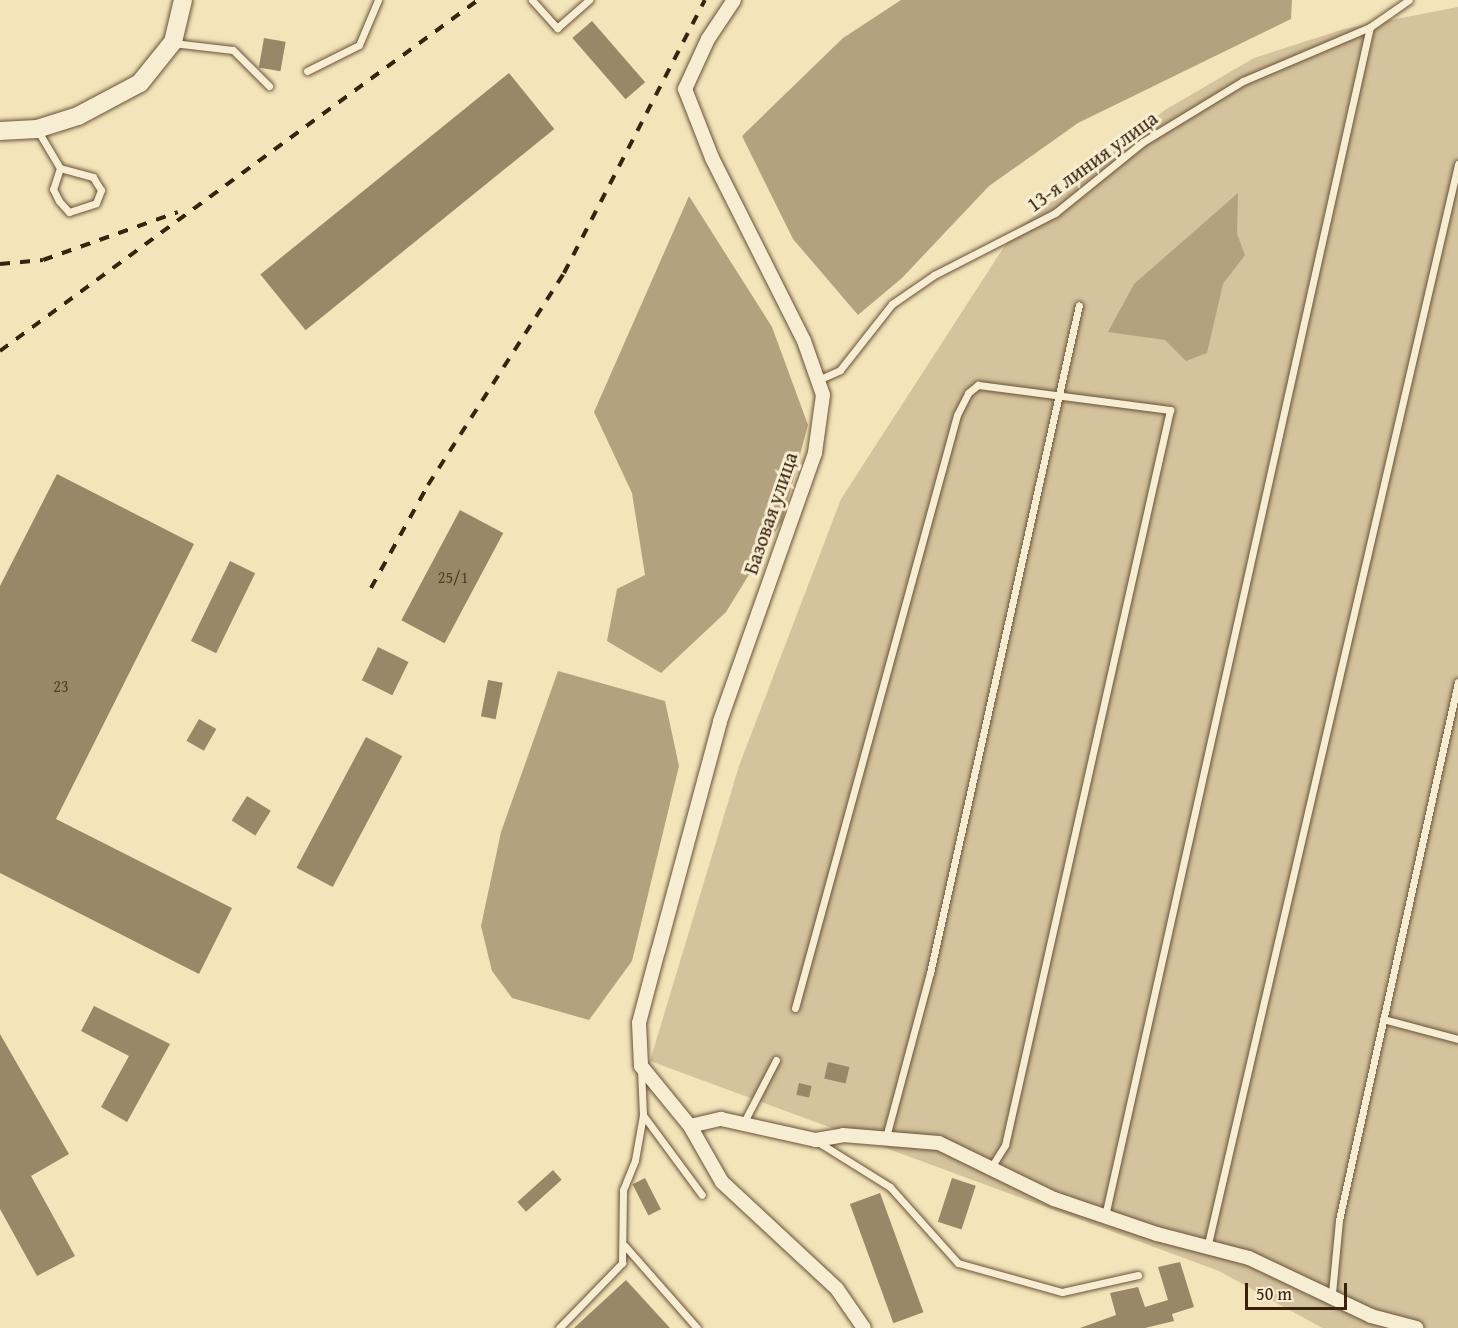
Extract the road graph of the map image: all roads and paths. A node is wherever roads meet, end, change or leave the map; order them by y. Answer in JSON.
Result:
{"nodes":[{"id":1,"x":183,"y":0,"type":"edge"},
{"id":2,"x":378,"y":0,"type":"edge"},
{"id":3,"x":532,"y":0,"type":"edge"},
{"id":4,"x":589,"y":0,"type":"edge"},
{"id":5,"x":734,"y":0,"type":"edge"},
{"id":6,"x":1409,"y":0,"type":"edge"},
{"id":7,"x":1370,"y":27,"type":"junction"},
{"id":8,"x":173,"y":42,"type":"junction"},
{"id":9,"x":307,"y":71,"type":"dead end"},
{"id":10,"x":269,"y":86,"type":"dead end"},
{"id":11,"x":37,"y":129,"type":"junction"},
{"id":12,"x":0,"y":130,"type":"edge"},
{"id":13,"x":1458,"y":164,"type":"edge"},
{"id":14,"x":60,"y":168,"type":"junction"},
{"id":15,"x":1078,"y":305,"type":"dead end"},
{"id":16,"x":817,"y":380,"type":"junction"},
{"id":17,"x":1060,"y":397,"type":"junction"},
{"id":18,"x":1458,"y":682,"type":"edge"},
{"id":19,"x":795,"y":1008,"type":"dead end"},
{"id":20,"x":1383,"y":1019,"type":"junction"},
{"id":21,"x":1458,"y":1039,"type":"edge"},
{"id":22,"x":776,"y":1060,"type":"dead end"},
{"id":23,"x":640,"y":1066,"type":"junction"},
{"id":24,"x":643,"y":1115,"type":"junction"},
{"id":25,"x":743,"y":1124,"type":"junction"},
{"id":26,"x":690,"y":1126,"type":"junction"},
{"id":27,"x":886,"y":1137,"type":"junction"},
{"id":28,"x":816,"y":1140,"type":"junction"},
{"id":29,"x":991,"y":1167,"type":"junction"},
{"id":30,"x":702,"y":1195,"type":"dead end"},
{"id":31,"x":1105,"y":1216,"type":"junction"},
{"id":32,"x":625,"y":1246,"type":"junction"},
{"id":33,"x":1207,"y":1248,"type":"junction"},
{"id":34,"x":1138,"y":1275,"type":"dead end"},
{"id":35,"x":1332,"y":1293,"type":"junction"},
{"id":36,"x":559,"y":1328,"type":"edge"},
{"id":37,"x":697,"y":1328,"type":"edge"},
{"id":38,"x":864,"y":1328,"type":"edge"},
{"id":39,"x":1416,"y":1328,"type":"edge"}],
"edges":[{"from":1,"to":8,"type":"street"},
{"from":2,"to":9,"type":"lane"},
{"from":3,"to":4,"type":"lane"},
{"from":5,"to":16,"type":"street","name":"Базовая улица"},
{"from":6,"to":7,"type":"lane","name":"13-я линия улица"},
{"from":7,"to":16,"type":"lane","name":"13-я линия улица"},
{"from":7,"to":31,"type":"lane"},
{"from":8,"to":10,"type":"lane"},
{"from":8,"to":11,"type":"street"},
{"from":11,"to":12,"type":"street"},
{"from":11,"to":14,"type":"lane"},
{"from":13,"to":33,"type":"lane"},
{"from":14,"to":14,"type":"lane"},
{"from":15,"to":17,"type":"lane"},
{"from":16,"to":23,"type":"street","name":"Базовая улица"},
{"from":17,"to":19,"type":"lane"},
{"from":17,"to":27,"type":"lane"},
{"from":17,"to":29,"type":"lane"},
{"from":18,"to":20,"type":"lane"},
{"from":20,"to":21,"type":"lane"},
{"from":20,"to":35,"type":"lane"},
{"from":22,"to":25,"type":"lane"},
{"from":23,"to":24,"type":"lane"},
{"from":23,"to":26,"type":"street"},
{"from":24,"to":30,"type":"lane"},
{"from":24,"to":32,"type":"lane"},
{"from":25,"to":26,"type":"street"},
{"from":25,"to":28,"type":"street"},
{"from":26,"to":38,"type":"street"},
{"from":27,"to":28,"type":"street"},
{"from":27,"to":29,"type":"street"},
{"from":28,"to":34,"type":"lane"},
{"from":29,"to":31,"type":"street"},
{"from":31,"to":33,"type":"street"},
{"from":32,"to":36,"type":"lane"},
{"from":32,"to":37,"type":"lane"},
{"from":33,"to":35,"type":"street"},
{"from":35,"to":39,"type":"street"}]}
